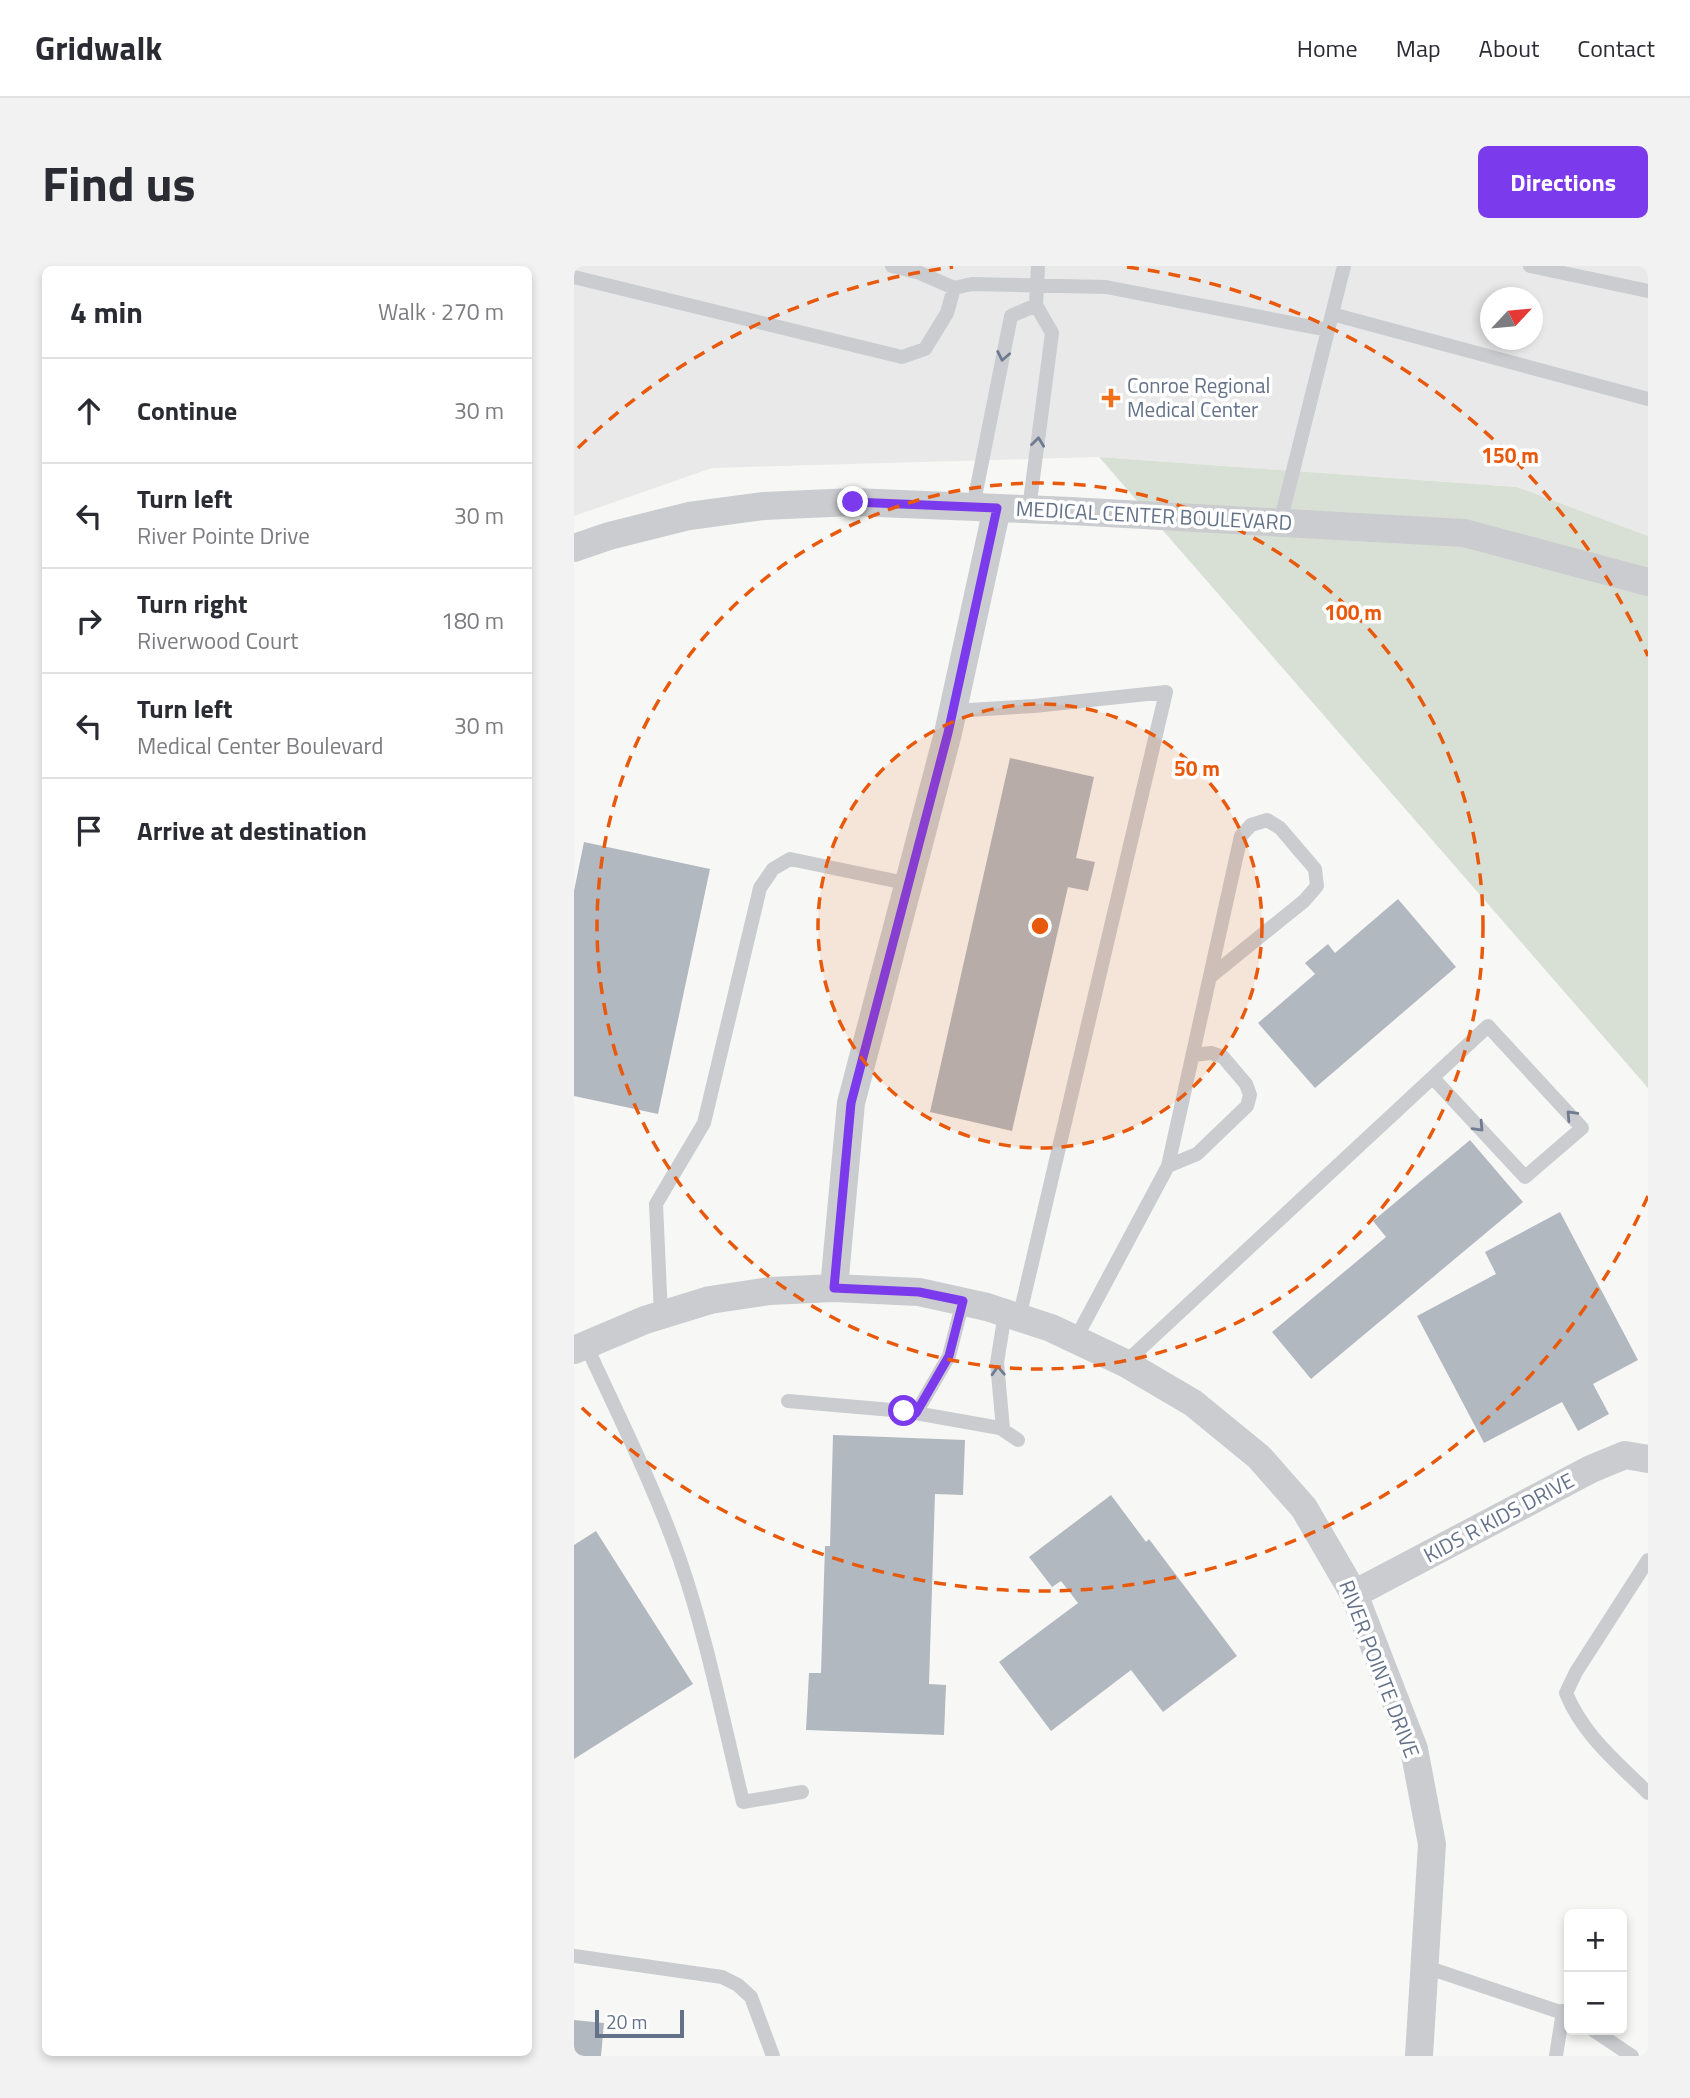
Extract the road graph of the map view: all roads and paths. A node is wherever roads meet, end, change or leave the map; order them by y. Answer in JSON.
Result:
{"nodes":[{"id":1,"x":892,"y":266,"type":"edge"},
{"id":2,"x":1038,"y":266,"type":"edge"},
{"id":3,"x":1344,"y":266,"type":"edge"},
{"id":4,"x":1530,"y":266,"type":"edge"},
{"id":5,"x":574,"y":277,"type":"edge"},
{"id":6,"x":1039,"y":285,"type":"junction"},
{"id":7,"x":954,"y":288,"type":"junction"},
{"id":8,"x":1648,"y":291,"type":"edge"},
{"id":9,"x":1036,"y":305,"type":"junction"},
{"id":10,"x":1332,"y":313,"type":"junction"},
{"id":11,"x":1328,"y":330,"type":"junction"},
{"id":12,"x":1648,"y":399,"type":"edge"},
{"id":13,"x":985,"y":507,"type":"junction"},
{"id":14,"x":1029,"y":509,"type":"junction"},
{"id":15,"x":1280,"y":523,"type":"junction"},
{"id":16,"x":574,"y":548,"type":"edge"},
{"id":17,"x":1648,"y":582,"type":"edge"},
{"id":18,"x":953,"y":711,"type":"junction"},
{"id":19,"x":910,"y":884,"type":"junction"},
{"id":20,"x":1210,"y":977,"type":"junction"},
{"id":21,"x":1193,"y":1055,"type":"junction"},
{"id":22,"x":1433,"y":1078,"type":"junction"},
{"id":23,"x":1168,"y":1166,"type":"junction"},
{"id":24,"x":834,"y":1288,"type":"junction"},
{"id":25,"x":963,"y":1301,"type":"junction"},
{"id":26,"x":661,"y":1314,"type":"junction"},
{"id":27,"x":1012,"y":1315,"type":"junction"},
{"id":28,"x":1075,"y":1340,"type":"junction"},
{"id":29,"x":580,"y":1347,"type":"edge"},
{"id":30,"x":1125,"y":1363,"type":"junction"},
{"id":31,"x":788,"y":1401,"type":"dead end"},
{"id":32,"x":916,"y":1413,"type":"junction"},
{"id":33,"x":1003,"y":1429,"type":"junction"},
{"id":34,"x":1018,"y":1440,"type":"dead end"},
{"id":35,"x":1648,"y":1459,"type":"edge"},
{"id":36,"x":1648,"y":1560,"type":"edge"},
{"id":37,"x":1354,"y":1594,"type":"junction"},
{"id":38,"x":802,"y":1792,"type":"dead end"},
{"id":39,"x":1648,"y":1793,"type":"edge"},
{"id":40,"x":574,"y":1956,"type":"edge"},
{"id":41,"x":1426,"y":1967,"type":"junction"},
{"id":42,"x":1564,"y":2012,"type":"edge"},
{"id":43,"x":1564,"y":2022,"type":"edge"},
{"id":44,"x":1600,"y":2035,"type":"edge"},
{"id":45,"x":773,"y":2056,"type":"edge"},
{"id":46,"x":1419,"y":2056,"type":"edge"},
{"id":47,"x":1556,"y":2056,"type":"edge"},
{"id":48,"x":1632,"y":2056,"type":"edge"}],
"edges":[{"from":1,"to":7,"type":"lane"},
{"from":2,"to":6,"type":"lane"},
{"from":3,"to":10,"type":"lane"},
{"from":4,"to":8,"type":"lane"},
{"from":5,"to":7,"type":"lane"},
{"from":6,"to":7,"type":"lane"},
{"from":6,"to":9,"type":"lane"},
{"from":6,"to":11,"type":"lane"},
{"from":9,"to":13,"type":"lane","one_way":true},
{"from":14,"to":9,"type":"lane","one_way":true},
{"from":10,"to":11,"type":"lane"},
{"from":10,"to":12,"type":"lane"},
{"from":11,"to":15,"type":"lane"},
{"from":13,"to":14,"type":"street","name":"MEDICAL CENTER BOULEVARD"},
{"from":13,"to":16,"type":"street","name":"MEDICAL CENTER BOULEVARD"},
{"from":13,"to":18,"type":"street"},
{"from":14,"to":15,"type":"street","name":"MEDICAL CENTER BOULEVARD"},
{"from":15,"to":17,"type":"street","name":"MEDICAL CENTER BOULEVARD"},
{"from":18,"to":19,"type":"street"},
{"from":18,"to":27,"type":"lane"},
{"from":19,"to":24,"type":"street"},
{"from":19,"to":26,"type":"lane"},
{"from":20,"to":20,"type":"lane"},
{"from":20,"to":21,"type":"lane"},
{"from":21,"to":23,"type":"lane"},
{"from":21,"to":23,"type":"lane"},
{"from":22,"to":22,"type":"lane","one_way":true},
{"from":22,"to":30,"type":"lane"},
{"from":23,"to":28,"type":"lane"},
{"from":24,"to":25,"type":"street","name":"RIVER POINTE DRIVE"},
{"from":24,"to":26,"type":"street","name":"RIVER POINTE DRIVE"},
{"from":25,"to":27,"type":"street","name":"RIVER POINTE DRIVE"},
{"from":25,"to":32,"type":"lane"},
{"from":26,"to":29,"type":"street","name":"RIVER POINTE DRIVE"},
{"from":27,"to":28,"type":"street","name":"RIVER POINTE DRIVE"},
{"from":33,"to":27,"type":"lane","one_way":true},
{"from":28,"to":30,"type":"street","name":"RIVER POINTE DRIVE"},
{"from":29,"to":38,"type":"lane"},
{"from":30,"to":37,"type":"street","name":"RIVER POINTE DRIVE"},
{"from":31,"to":32,"type":"lane"},
{"from":32,"to":33,"type":"lane"},
{"from":33,"to":34,"type":"lane"},
{"from":35,"to":37,"type":"street","name":"KIDS R KIDS DRIVE"},
{"from":36,"to":39,"type":"lane"},
{"from":37,"to":41,"type":"street","name":"RIVER POINTE DRIVE"},
{"from":40,"to":45,"type":"lane"},
{"from":41,"to":42,"type":"lane"},
{"from":41,"to":46,"type":"street","name":"RIVER POINTE DRIVE"},
{"from":43,"to":47,"type":"lane"},
{"from":44,"to":48,"type":"lane"}]}
